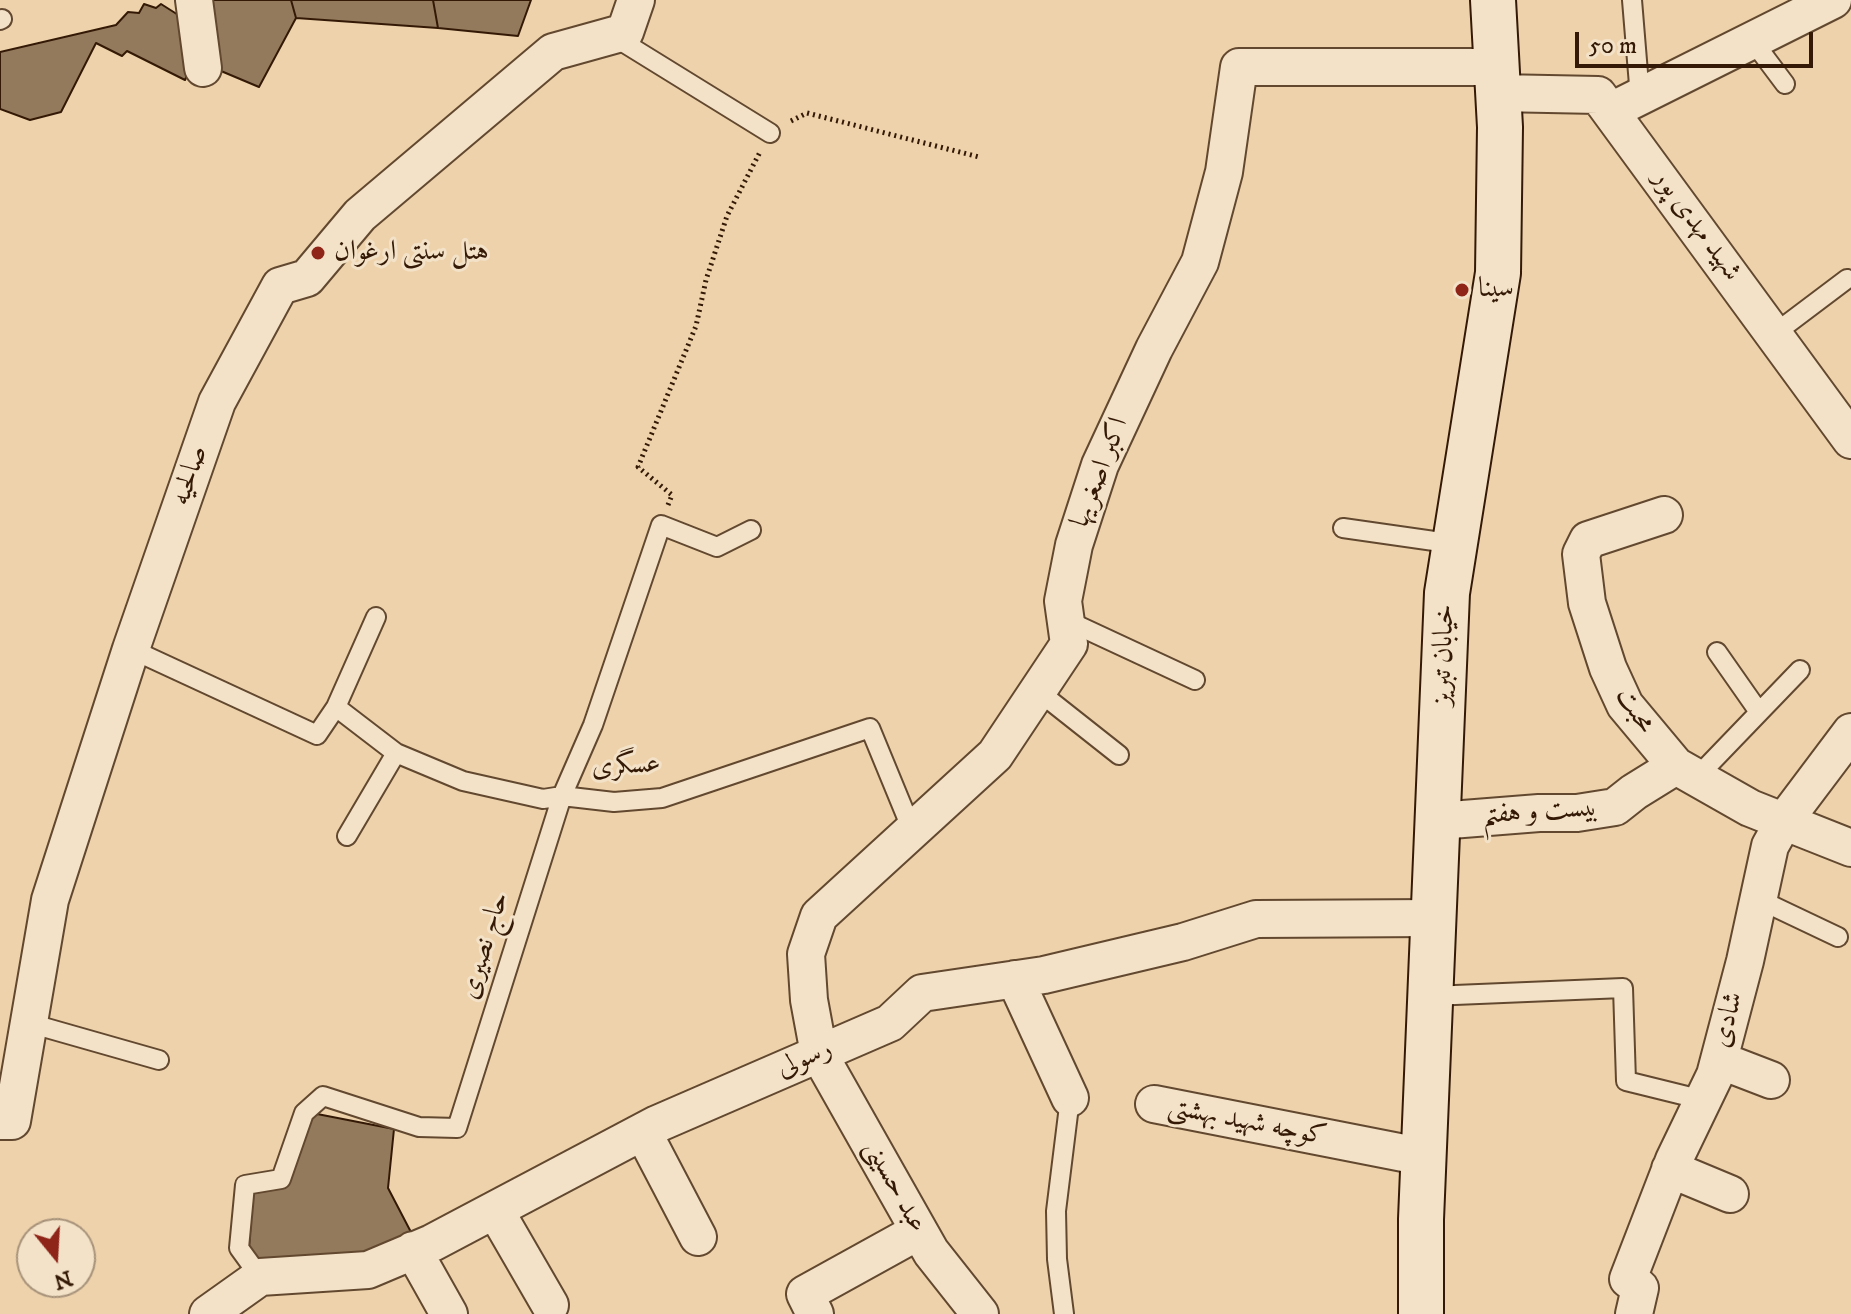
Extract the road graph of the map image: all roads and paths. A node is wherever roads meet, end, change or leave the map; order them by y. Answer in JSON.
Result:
{"nodes":[{"id":1,"x":194,"y":0,"type":"edge"},
{"id":2,"x":636,"y":0,"type":"edge"},
{"id":3,"x":1493,"y":0,"type":"edge"},
{"id":4,"x":1632,"y":0,"type":"edge"},
{"id":5,"x":1833,"y":0,"type":"edge"},
{"id":6,"x":613,"y":36,"type":"junction"},
{"id":7,"x":1752,"y":40,"type":"junction"},
{"id":8,"x":203,"y":68,"type":"dead end"},
{"id":9,"x":1497,"y":80,"type":"junction"},
{"id":10,"x":1785,"y":84,"type":"dead end"},
{"id":11,"x":1626,"y":104,"type":"junction"},
{"id":12,"x":770,"y":133,"type":"junction"},
{"id":13,"x":979,"y":157,"type":"dead end"},
{"id":14,"x":1847,"y":279,"type":"dead end"},
{"id":15,"x":1774,"y":334,"type":"junction"},
{"id":16,"x":1851,"y":440,"type":"edge"},
{"id":17,"x":1664,"y":515,"type":"dead end"},
{"id":18,"x":661,"y":525,"type":"junction"},
{"id":19,"x":1343,"y":528,"type":"dead end"},
{"id":20,"x":751,"y":530,"type":"dead end"},
{"id":21,"x":1455,"y":544,"type":"junction"},
{"id":22,"x":376,"y":617,"type":"dead end"},
{"id":23,"x":1066,"y":620,"type":"junction"},
{"id":24,"x":131,"y":649,"type":"junction"},
{"id":25,"x":1717,"y":652,"type":"dead end"},
{"id":26,"x":1800,"y":670,"type":"dead end"},
{"id":27,"x":1195,"y":680,"type":"dead end"},
{"id":28,"x":1038,"y":691,"type":"junction"},
{"id":29,"x":336,"y":707,"type":"junction"},
{"id":30,"x":1759,"y":712,"type":"junction"},
{"id":31,"x":1851,"y":732,"type":"edge"},
{"id":32,"x":396,"y":753,"type":"junction"},
{"id":33,"x":1119,"y":755,"type":"dead end"},
{"id":34,"x":1686,"y":772,"type":"junction"},
{"id":35,"x":562,"y":796,"type":"junction"},
{"id":36,"x":1438,"y":821,"type":"junction"},
{"id":37,"x":1784,"y":821,"type":"junction"},
{"id":38,"x":912,"y":830,"type":"junction"},
{"id":39,"x":347,"y":836,"type":"dead end"},
{"id":40,"x":1851,"y":848,"type":"edge"},
{"id":41,"x":1758,"y":899,"type":"junction"},
{"id":42,"x":1434,"y":918,"type":"junction"},
{"id":43,"x":1838,"y":937,"type":"dead end"},
{"id":44,"x":1015,"y":979,"type":"junction"},
{"id":45,"x":1431,"y":996,"type":"junction"},
{"id":46,"x":29,"y":1023,"type":"junction"},
{"id":47,"x":819,"y":1054,"type":"junction"},
{"id":48,"x":159,"y":1060,"type":"dead end"},
{"id":49,"x":1719,"y":1060,"type":"junction"},
{"id":50,"x":1771,"y":1080,"type":"dead end"},
{"id":51,"x":1070,"y":1098,"type":"joint"},
{"id":52,"x":1703,"y":1100,"type":"junction"},
{"id":53,"x":1154,"y":1104,"type":"dead end"},
{"id":54,"x":6,"y":1121,"type":"edge"},
{"id":55,"x":643,"y":1132,"type":"junction"},
{"id":56,"x":1424,"y":1157,"type":"junction"},
{"id":57,"x":1670,"y":1169,"type":"junction"},
{"id":58,"x":1730,"y":1194,"type":"dead end"},
{"id":59,"x":495,"y":1210,"type":"junction"},
{"id":60,"x":919,"y":1231,"type":"junction"},
{"id":61,"x":698,"y":1237,"type":"dead end"},
{"id":62,"x":413,"y":1250,"type":"junction"},
{"id":63,"x":260,"y":1277,"type":"junction"},
{"id":64,"x":550,"y":1305,"type":"dead end"},
{"id":65,"x":208,"y":1314,"type":"edge"},
{"id":66,"x":449,"y":1314,"type":"edge"},
{"id":67,"x":815,"y":1314,"type":"edge"},
{"id":68,"x":980,"y":1314,"type":"edge"},
{"id":69,"x":1064,"y":1314,"type":"edge"},
{"id":70,"x":1421,"y":1314,"type":"edge"},
{"id":71,"x":1634,"y":1314,"type":"edge"}],
"edges":[{"from":1,"to":8,"type":"street"},
{"from":2,"to":6,"type":"street"},
{"from":3,"to":9,"type":"street","name":"خیابان تبریز"},
{"from":4,"to":11,"type":"lane"},
{"from":5,"to":7,"type":"street"},
{"from":6,"to":12,"type":"lane"},
{"from":6,"to":24,"type":"street","name":"صالحیه"},
{"from":7,"to":10,"type":"lane"},
{"from":7,"to":11,"type":"street"},
{"from":9,"to":11,"type":"street","name":"شهید مهدی پور"},
{"from":9,"to":21,"type":"street","name":"خیابان تبریز"},
{"from":9,"to":23,"type":"street","name":"اکبر اصغریها"},
{"from":11,"to":15,"type":"street","name":"شهید مهدی پور"},
{"from":12,"to":13,"type":"path"},
{"from":12,"to":18,"type":"path"},
{"from":14,"to":15,"type":"lane"},
{"from":15,"to":16,"type":"street","name":"شهید مهدی پور"},
{"from":17,"to":34,"type":"street","name":"محبت"},
{"from":18,"to":20,"type":"lane"},
{"from":18,"to":35,"type":"lane","name":"حاج نصیری"},
{"from":19,"to":21,"type":"lane"},
{"from":21,"to":36,"type":"street","name":"خیابان تبریز"},
{"from":22,"to":29,"type":"lane"},
{"from":23,"to":27,"type":"lane"},
{"from":23,"to":28,"type":"street","name":"اکبر اصغریها"},
{"from":24,"to":29,"type":"lane"},
{"from":24,"to":46,"type":"street","name":"صالحیه"},
{"from":25,"to":30,"type":"lane"},
{"from":26,"to":30,"type":"lane"},
{"from":28,"to":33,"type":"lane"},
{"from":28,"to":38,"type":"street","name":"اکبر اصغریها"},
{"from":29,"to":32,"type":"lane","name":"عسگری"},
{"from":30,"to":34,"type":"lane"},
{"from":31,"to":37,"type":"street","name":"شادی"},
{"from":32,"to":35,"type":"lane","name":"عسگری"},
{"from":32,"to":39,"type":"lane"},
{"from":34,"to":36,"type":"street","name":"بیست و هفتم"},
{"from":34,"to":37,"type":"street","name":"محبت"},
{"from":35,"to":38,"type":"lane","name":"عسگری"},
{"from":35,"to":63,"type":"lane","name":"حاج نصیری"},
{"from":36,"to":42,"type":"street","name":"خیابان تبریز"},
{"from":37,"to":40,"type":"street","name":"محبت"},
{"from":37,"to":41,"type":"street","name":"شادی"},
{"from":38,"to":47,"type":"street","name":"اکبر اصغریها"},
{"from":41,"to":43,"type":"lane"},
{"from":41,"to":49,"type":"street","name":"شادی"},
{"from":42,"to":44,"type":"street","name":"رسولی"},
{"from":42,"to":45,"type":"street","name":"خیابان تبریز"},
{"from":44,"to":47,"type":"street","name":"رسولی"},
{"from":44,"to":51,"type":"street"},
{"from":45,"to":52,"type":"lane"},
{"from":45,"to":56,"type":"street","name":"خیابان تبریز"},
{"from":46,"to":48,"type":"lane"},
{"from":46,"to":54,"type":"street","name":"صالحیه"},
{"from":47,"to":55,"type":"street","name":"رسولی"},
{"from":47,"to":60,"type":"street","name":"عبد حسینی"},
{"from":49,"to":50,"type":"street"},
{"from":49,"to":52,"type":"street","name":"شادی"},
{"from":51,"to":69,"type":"lane"},
{"from":52,"to":57,"type":"street","name":"شادی"},
{"from":53,"to":56,"type":"street","name":"کوچه شهید بهشتی"},
{"from":55,"to":59,"type":"street","name":"رسولی"},
{"from":55,"to":61,"type":"street"},
{"from":56,"to":70,"type":"street","name":"خیابان تبریز"},
{"from":57,"to":58,"type":"street"},
{"from":57,"to":71,"type":"street","name":"شادی"},
{"from":59,"to":62,"type":"street","name":"رسولی"},
{"from":59,"to":64,"type":"street"},
{"from":60,"to":67,"type":"street"},
{"from":60,"to":68,"type":"street","name":"عبد حسینی"},
{"from":62,"to":63,"type":"street","name":"رسولی"},
{"from":62,"to":66,"type":"street"},
{"from":63,"to":65,"type":"street"}]}
